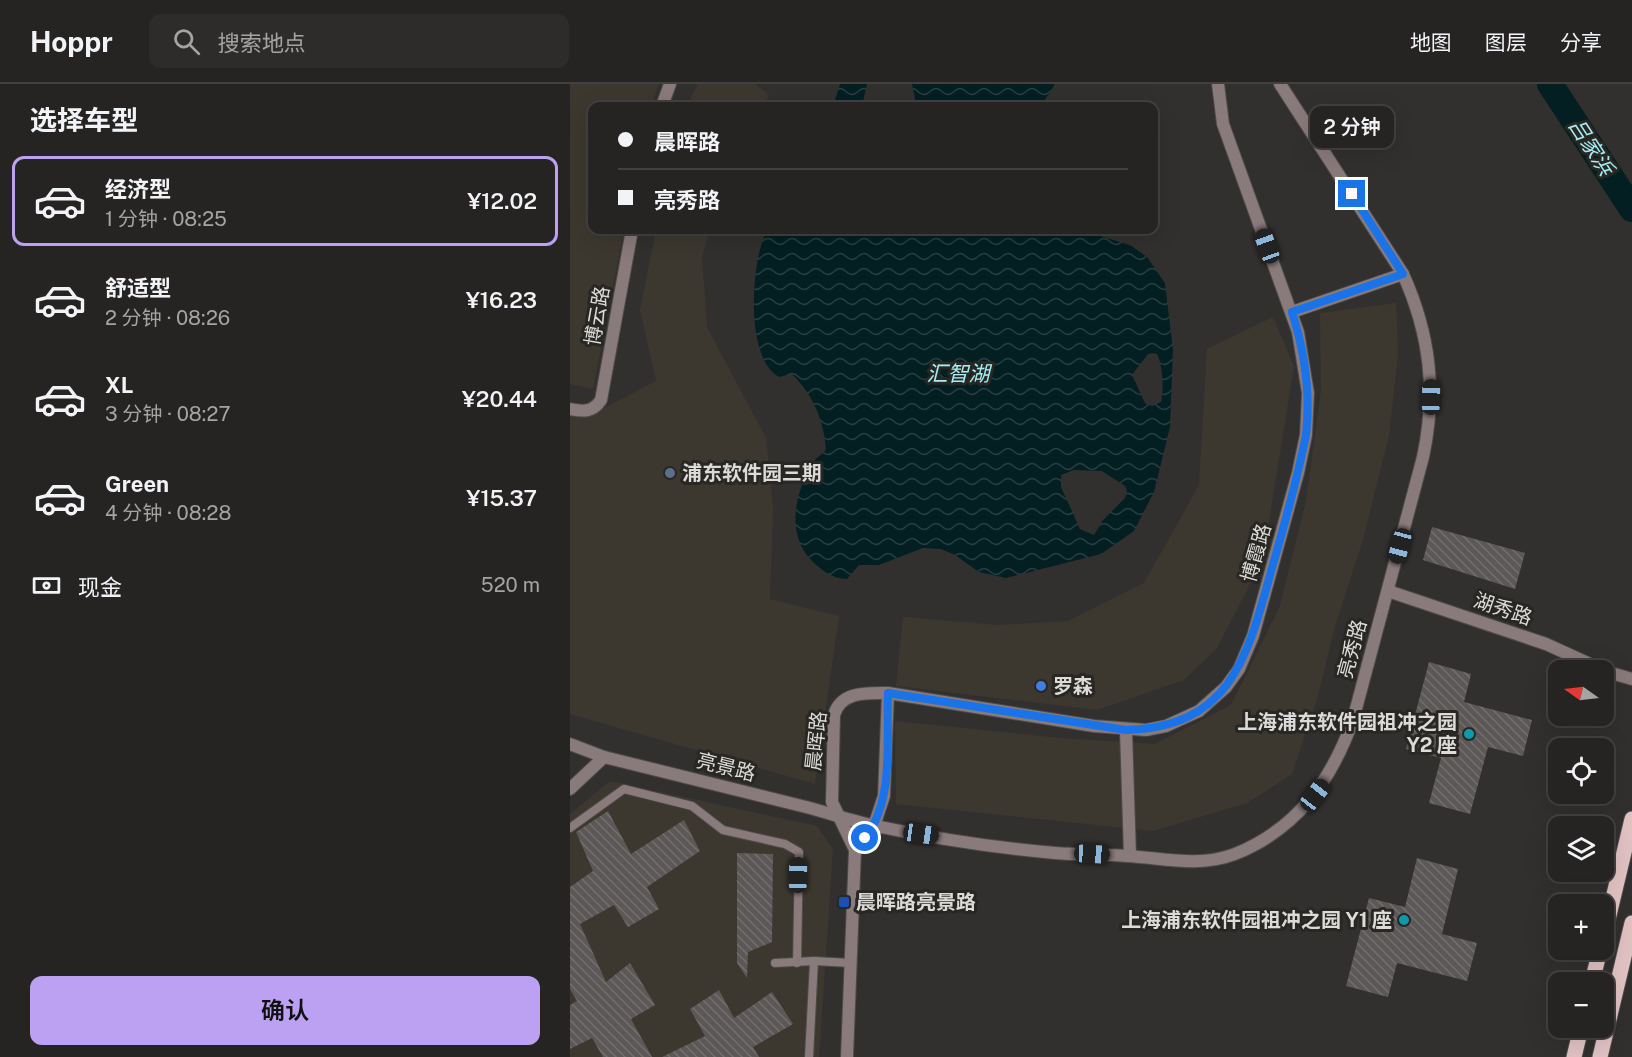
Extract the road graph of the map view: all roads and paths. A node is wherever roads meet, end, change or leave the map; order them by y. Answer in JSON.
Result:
{"nodes":[{"id":1,"x":670,"y":84,"type":"edge"},
{"id":2,"x":1218,"y":84,"type":"edge"},
{"id":3,"x":1281,"y":84,"type":"edge"},
{"id":4,"x":663,"y":102,"type":"edge"},
{"id":5,"x":631,"y":234,"type":"edge"},
{"id":6,"x":1403,"y":274,"type":"junction"},
{"id":7,"x":1292,"y":312,"type":"junction"},
{"id":8,"x":570,"y":409,"type":"edge"},
{"id":9,"x":1388,"y":591,"type":"junction"},
{"id":10,"x":1578,"y":660,"type":"edge"},
{"id":11,"x":1614,"y":674,"type":"edge"},
{"id":12,"x":1632,"y":680,"type":"edge"},
{"id":13,"x":888,"y":693,"type":"junction"},
{"id":14,"x":1126,"y":730,"type":"junction"},
{"id":15,"x":570,"y":744,"type":"edge"},
{"id":16,"x":604,"y":757,"type":"junction"},
{"id":17,"x":570,"y":789,"type":"edge"},
{"id":18,"x":837,"y":815,"type":"junction"},
{"id":19,"x":874,"y":826,"type":"junction"},
{"id":20,"x":570,"y":828,"type":"edge"},
{"id":21,"x":1631,"y":828,"type":"edge"},
{"id":22,"x":855,"y":850,"type":"junction"},
{"id":23,"x":1130,"y":856,"type":"junction"},
{"id":24,"x":1614,"y":896,"type":"edge"},
{"id":25,"x":1632,"y":923,"type":"edge"},
{"id":26,"x":814,"y":961,"type":"junction"},
{"id":27,"x":775,"y":963,"type":"dead end"},
{"id":28,"x":798,"y":963,"type":"junction"},
{"id":29,"x":850,"y":963,"type":"junction"},
{"id":30,"x":1579,"y":1038,"type":"edge"},
{"id":31,"x":808,"y":1057,"type":"edge"},
{"id":32,"x":847,"y":1057,"type":"edge"},
{"id":33,"x":1574,"y":1057,"type":"edge"},
{"id":34,"x":1600,"y":1057,"type":"edge"}],
"edges":[{"from":1,"to":4,"type":"street"},
{"from":2,"to":7,"type":"street","name":"博霞路"},
{"from":3,"to":6,"type":"street","name":"亮秀路"},
{"from":5,"to":8,"type":"street","name":"博云路"},
{"from":6,"to":7,"type":"street"},
{"from":6,"to":9,"type":"street","name":"亮秀路"},
{"from":7,"to":14,"type":"street","name":"博霞路"},
{"from":9,"to":10,"type":"street","name":"湖秀路"},
{"from":9,"to":23,"type":"street","name":"亮秀路"},
{"from":11,"to":12,"type":"street","name":"湖秀路"},
{"from":13,"to":14,"type":"street","name":"博霞路"},
{"from":13,"to":18,"type":"street","name":"晨晖路"},
{"from":13,"to":19,"type":"street"},
{"from":14,"to":23,"type":"street"},
{"from":15,"to":16,"type":"street","name":"亮景路"},
{"from":16,"to":17,"type":"street"},
{"from":16,"to":18,"type":"street","name":"亮景路"},
{"from":18,"to":19,"type":"street","name":"亮景路"},
{"from":18,"to":22,"type":"street","name":"晨晖路"},
{"from":19,"to":22,"type":"street"},
{"from":19,"to":23,"type":"street","name":"亮秀路"},
{"from":20,"to":28,"type":"lane"},
{"from":21,"to":24,"type":"main road"},
{"from":22,"to":29,"type":"street","name":"晨晖路"},
{"from":25,"to":34,"type":"main road"},
{"from":26,"to":28,"type":"lane"},
{"from":26,"to":29,"type":"lane"},
{"from":26,"to":31,"type":"lane"},
{"from":27,"to":28,"type":"lane"},
{"from":29,"to":32,"type":"street","name":"晨晖路"},
{"from":30,"to":33,"type":"main road"}]}
